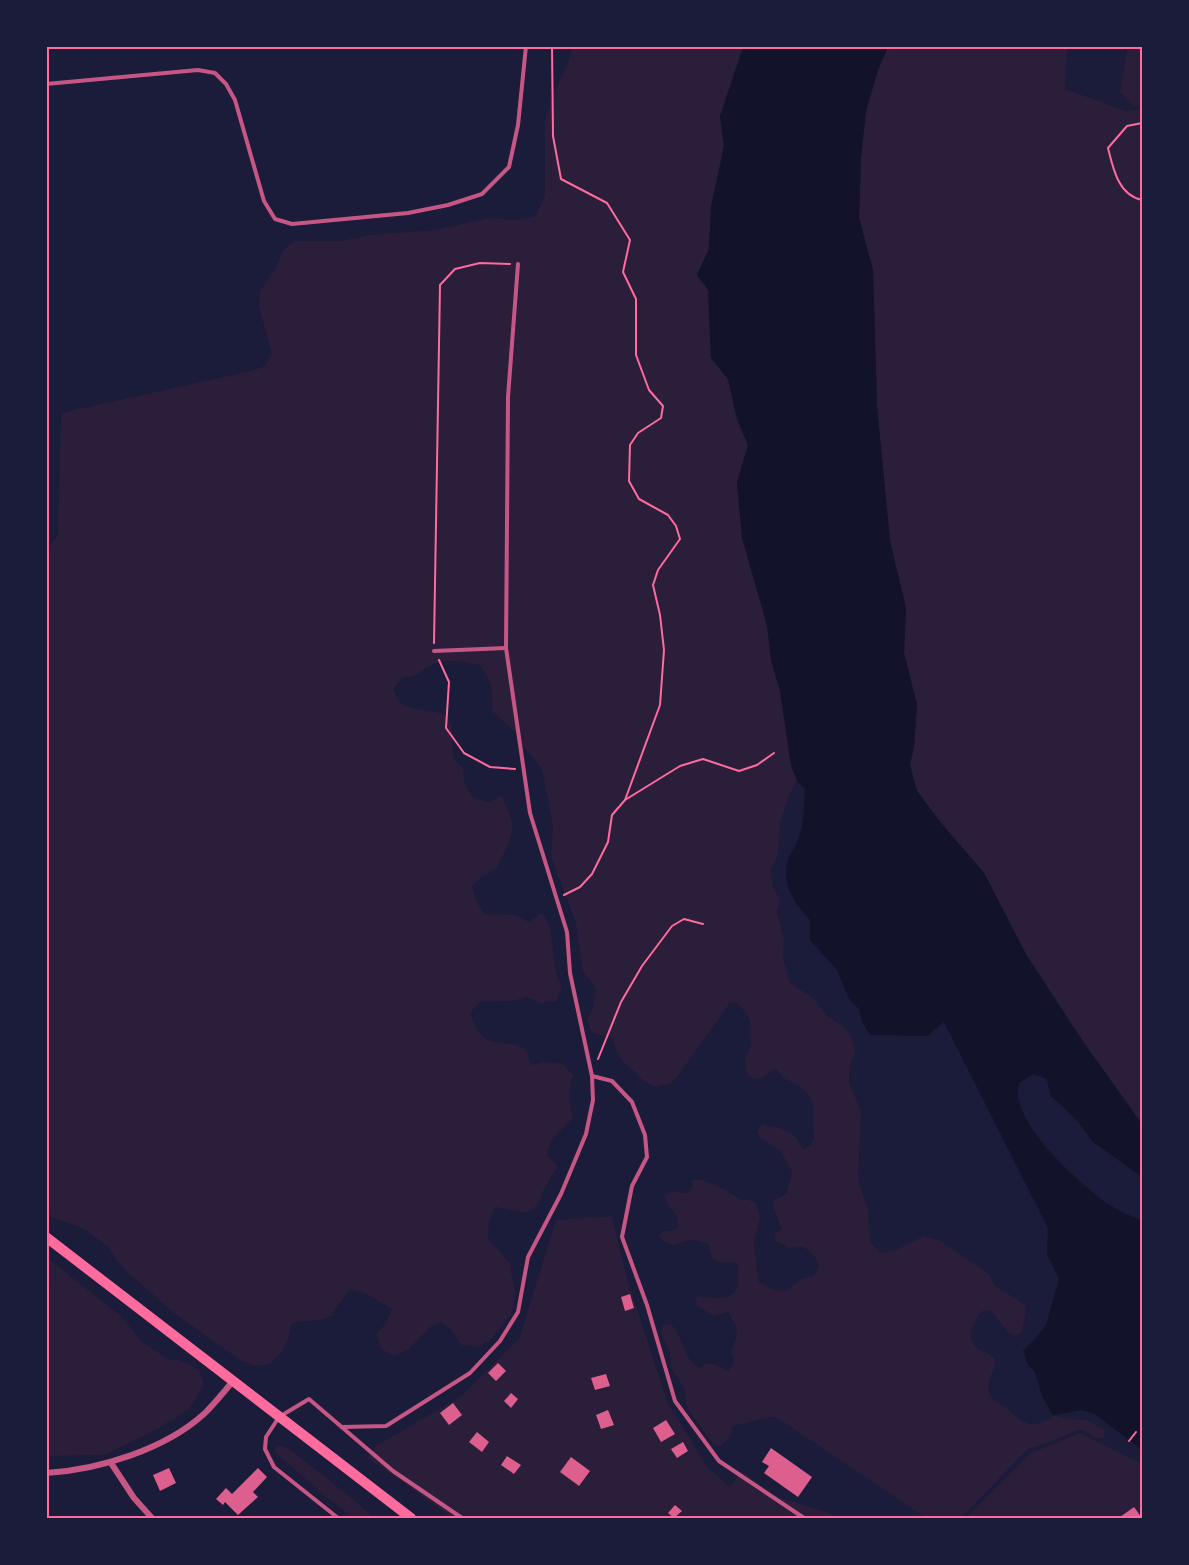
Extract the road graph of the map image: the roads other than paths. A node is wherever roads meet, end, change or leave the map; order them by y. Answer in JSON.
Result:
{"nodes":[{"id":1,"x":526,"y":46,"type":"edge"},
{"id":2,"x":46,"y":84,"type":"edge"},
{"id":3,"x":518,"y":264,"type":"road end"},
{"id":4,"x":506,"y":648,"type":"junction"},
{"id":5,"x":434,"y":651,"type":"road end"},
{"id":6,"x":592,"y":1076,"type":"junction"},
{"id":7,"x":46,"y":1237,"type":"edge"},
{"id":8,"x":233,"y":1381,"type":"junction"},
{"id":9,"x":279,"y":1417,"type":"junction"},
{"id":10,"x":342,"y":1427,"type":"junction"},
{"id":11,"x":111,"y":1462,"type":"junction"},
{"id":12,"x":46,"y":1473,"type":"edge"},
{"id":13,"x":152,"y":1518,"type":"edge"},
{"id":14,"x":338,"y":1518,"type":"edge"},
{"id":15,"x":411,"y":1518,"type":"edge"},
{"id":16,"x":462,"y":1518,"type":"edge"},
{"id":17,"x":804,"y":1518,"type":"edge"}],
"edges":[{"from":1,"to":2,"type":"lane"},
{"from":3,"to":4,"type":"lane"},
{"from":4,"to":5,"type":"lane"},
{"from":4,"to":6,"type":"lane"},
{"from":6,"to":10,"type":"lane"},
{"from":6,"to":17,"type":"lane"},
{"from":7,"to":8,"type":"main road"},
{"from":8,"to":9,"type":"main road"},
{"from":8,"to":11,"type":"street"},
{"from":9,"to":10,"type":"lane"},
{"from":9,"to":14,"type":"lane"},
{"from":9,"to":15,"type":"main road"},
{"from":10,"to":16,"type":"lane"},
{"from":11,"to":12,"type":"street"},
{"from":11,"to":13,"type":"street"}]}
